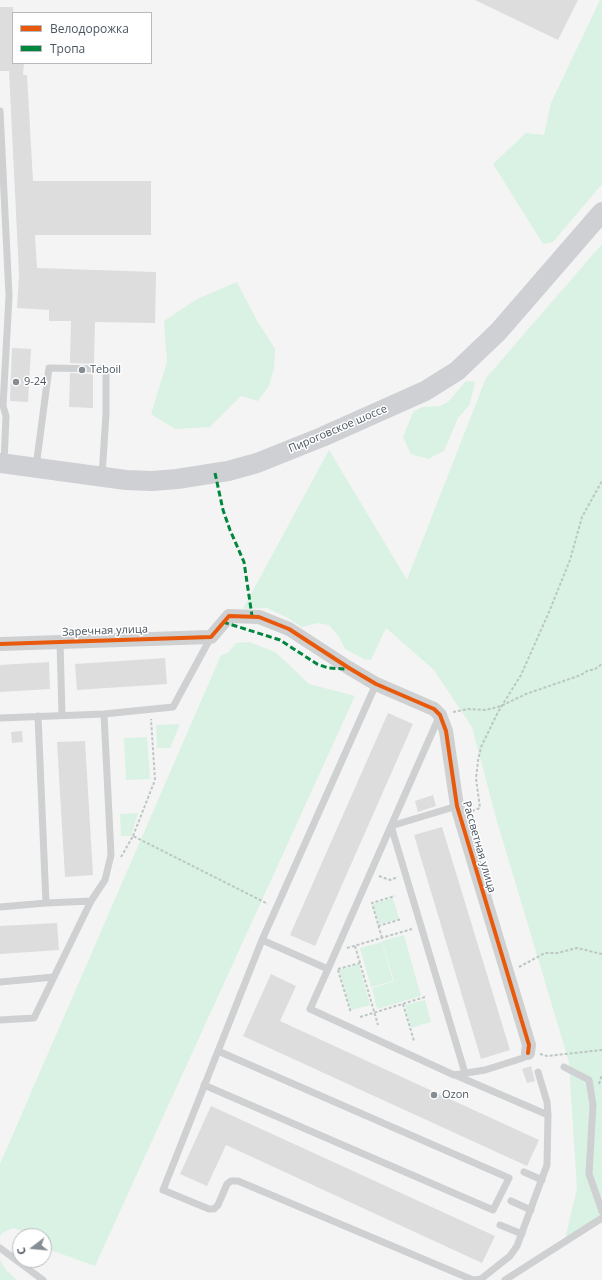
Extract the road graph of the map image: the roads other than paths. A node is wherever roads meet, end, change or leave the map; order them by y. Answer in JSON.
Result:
{"nodes":[{"id":1,"x":0,"y":111,"type":"edge"},
{"id":2,"x":602,"y":214,"type":"edge"},
{"id":3,"x":3,"y":345,"type":"edge"},
{"id":4,"x":2,"y":406,"type":"edge"},
{"id":5,"x":2,"y":463,"type":"edge"},
{"id":6,"x":35,"y":468,"type":"junction"},
{"id":7,"x":102,"y":478,"type":"junction"},
{"id":8,"x":211,"y":637,"type":"junction"},
{"id":9,"x":60,"y":642,"type":"junction"},
{"id":10,"x":0,"y":644,"type":"edge"},
{"id":11,"x":376,"y":684,"type":"junction"},
{"id":12,"x":104,"y":714,"type":"junction"},
{"id":13,"x":62,"y":715,"type":"junction"},
{"id":14,"x":440,"y":715,"type":"junction"},
{"id":15,"x":38,"y":716,"type":"junction"},
{"id":16,"x":0,"y":718,"type":"edge"},
{"id":17,"x":458,"y":811,"type":"junction"},
{"id":18,"x":391,"y":826,"type":"junction"},
{"id":19,"x":91,"y":901,"type":"junction"},
{"id":20,"x":46,"y":903,"type":"junction"},
{"id":21,"x":0,"y":907,"type":"edge"},
{"id":22,"x":262,"y":940,"type":"junction"},
{"id":23,"x":328,"y":969,"type":"junction"},
{"id":24,"x":54,"y":977,"type":"junction"},
{"id":25,"x":0,"y":982,"type":"edge"},
{"id":26,"x":0,"y":1020,"type":"edge"},
{"id":27,"x":218,"y":1051,"type":"junction"},
{"id":28,"x":528,"y":1052,"type":"joint"},
{"id":29,"x":564,"y":1068,"type":"dead end"},
{"id":30,"x":538,"y":1072,"type":"dead end"},
{"id":31,"x":465,"y":1073,"type":"junction"},
{"id":32,"x":454,"y":1075,"type":"junction"},
{"id":33,"x":204,"y":1085,"type":"junction"},
{"id":34,"x":548,"y":1115,"type":"junction"},
{"id":35,"x":524,"y":1172,"type":"dead end"},
{"id":36,"x":542,"y":1180,"type":"junction"},
{"id":37,"x":511,"y":1201,"type":"dead end"},
{"id":38,"x":601,"y":1206,"type":"edge"},
{"id":39,"x":531,"y":1210,"type":"junction"},
{"id":40,"x":602,"y":1218,"type":"edge"},
{"id":41,"x":500,"y":1225,"type":"dead end"},
{"id":42,"x":522,"y":1234,"type":"junction"},
{"id":43,"x":0,"y":1248,"type":"edge"},
{"id":44,"x":43,"y":1280,"type":"edge"},
{"id":45,"x":505,"y":1280,"type":"edge"}],
"edges":[{"from":1,"to":3,"type":"lane"},
{"from":2,"to":7,"type":"main road","name":"Пироговское шоссе"},
{"from":3,"to":4,"type":"lane"},
{"from":4,"to":5,"type":"lane"},
{"from":5,"to":6,"type":"main road","name":"Пироговское шоссе"},
{"from":6,"to":7,"type":"main road","name":"Пироговское шоссе"},
{"from":6,"to":7,"type":"lane"},
{"from":8,"to":9,"type":"street","name":"Заречная улица"},
{"from":8,"to":11,"type":"street"},
{"from":8,"to":12,"type":"lane"},
{"from":9,"to":10,"type":"street","name":"Заречная улица"},
{"from":9,"to":13,"type":"lane"},
{"from":11,"to":14,"type":"street"},
{"from":11,"to":22,"type":"lane"},
{"from":12,"to":13,"type":"lane"},
{"from":12,"to":19,"type":"lane"},
{"from":13,"to":15,"type":"lane"},
{"from":14,"to":17,"type":"street","name":"Рассветная улица"},
{"from":14,"to":18,"type":"lane"},
{"from":15,"to":16,"type":"lane"},
{"from":15,"to":20,"type":"lane"},
{"from":17,"to":18,"type":"lane"},
{"from":17,"to":28,"type":"street","name":"Рассветная улица"},
{"from":18,"to":23,"type":"lane"},
{"from":18,"to":31,"type":"lane"},
{"from":19,"to":20,"type":"lane"},
{"from":19,"to":24,"type":"lane"},
{"from":20,"to":21,"type":"lane"},
{"from":22,"to":23,"type":"lane"},
{"from":22,"to":27,"type":"lane"},
{"from":23,"to":32,"type":"lane"},
{"from":24,"to":25,"type":"lane"},
{"from":24,"to":26,"type":"lane"},
{"from":27,"to":33,"type":"lane"},
{"from":27,"to":33,"type":"lane"},
{"from":28,"to":31,"type":"lane"},
{"from":29,"to":38,"type":"lane"},
{"from":30,"to":34,"type":"lane"},
{"from":31,"to":32,"type":"lane"},
{"from":32,"to":34,"type":"lane"},
{"from":33,"to":42,"type":"lane"},
{"from":34,"to":36,"type":"lane"},
{"from":35,"to":36,"type":"lane"},
{"from":36,"to":39,"type":"lane"},
{"from":37,"to":39,"type":"lane"},
{"from":39,"to":42,"type":"lane"},
{"from":40,"to":45,"type":"lane"},
{"from":41,"to":42,"type":"lane"},
{"from":43,"to":44,"type":"lane"}]}
